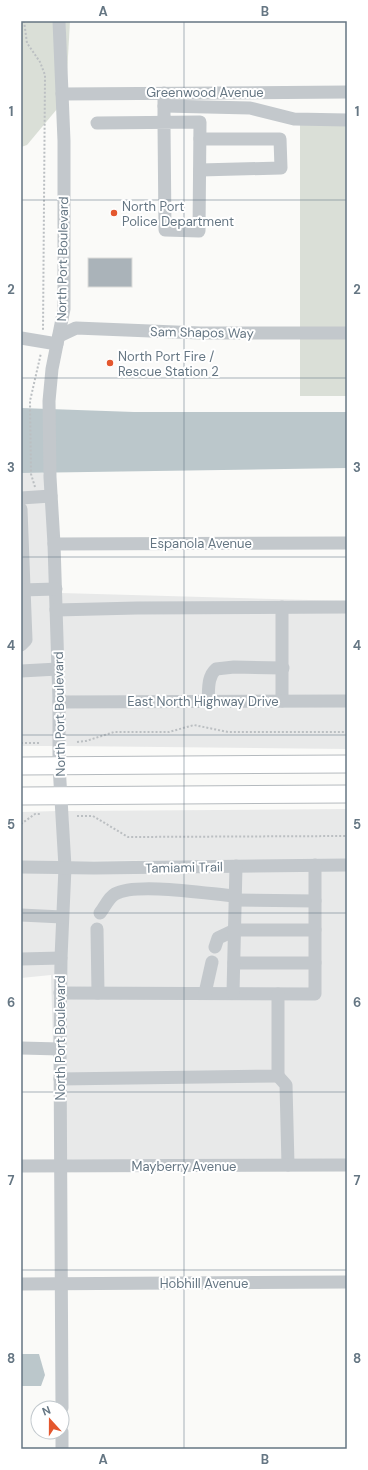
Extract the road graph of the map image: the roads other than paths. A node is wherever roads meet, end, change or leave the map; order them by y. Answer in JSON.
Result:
{"nodes":[{"id":1,"x":59,"y":21,"type":"edge"},
{"id":2,"x":347,"y":92,"type":"edge"},
{"id":3,"x":164,"y":93,"type":"junction"},
{"id":4,"x":62,"y":94,"type":"junction"},
{"id":5,"x":164,"y":106,"type":"junction"},
{"id":6,"x":347,"y":120,"type":"edge"},
{"id":7,"x":97,"y":123,"type":"dead end"},
{"id":8,"x":164,"y":124,"type":"junction"},
{"id":9,"x":200,"y":139,"type":"junction"},
{"id":10,"x":200,"y":170,"type":"junction"},
{"id":11,"x":347,"y":333,"type":"edge"},
{"id":12,"x":21,"y":338,"type":"edge"},
{"id":13,"x":58,"y":340,"type":"junction"},
{"id":14,"x":51,"y":496,"type":"junction"},
{"id":15,"x":21,"y":498,"type":"edge"},
{"id":16,"x":21,"y":509,"type":"edge"},
{"id":17,"x":347,"y":542,"type":"edge"},
{"id":18,"x":54,"y":544,"type":"junction"},
{"id":19,"x":56,"y":589,"type":"junction"},
{"id":20,"x":22,"y":590,"type":"edge"},
{"id":21,"x":282,"y":607,"type":"junction"},
{"id":22,"x":347,"y":607,"type":"edge"},
{"id":23,"x":56,"y":610,"type":"junction"},
{"id":24,"x":21,"y":645,"type":"edge"},
{"id":25,"x":283,"y":668,"type":"junction"},
{"id":26,"x":58,"y":669,"type":"junction"},
{"id":27,"x":21,"y":671,"type":"edge"},
{"id":28,"x":208,"y":701,"type":"junction"},
{"id":29,"x":282,"y":701,"type":"junction"},
{"id":30,"x":347,"y":701,"type":"edge"},
{"id":31,"x":59,"y":702,"type":"junction"},
{"id":32,"x":347,"y":764,"type":"edge"},
{"id":33,"x":59,"y":765,"type":"junction"},
{"id":34,"x":21,"y":766,"type":"edge"},
{"id":35,"x":347,"y":794,"type":"edge"},
{"id":36,"x":21,"y":796,"type":"edge"},
{"id":37,"x":62,"y":796,"type":"junction"},
{"id":38,"x":347,"y":865,"type":"edge"},
{"id":39,"x":236,"y":866,"type":"junction"},
{"id":40,"x":315,"y":866,"type":"junction"},
{"id":41,"x":21,"y":867,"type":"edge"},
{"id":42,"x":64,"y":867,"type":"junction"},
{"id":43,"x":235,"y":898,"type":"junction"},
{"id":44,"x":315,"y":902,"type":"junction"},
{"id":45,"x":100,"y":913,"type":"dead end"},
{"id":46,"x":21,"y":916,"type":"edge"},
{"id":47,"x":62,"y":917,"type":"junction"},
{"id":48,"x":98,"y":929,"type":"dead end"},
{"id":49,"x":235,"y":930,"type":"junction"},
{"id":50,"x":315,"y":930,"type":"junction"},
{"id":51,"x":215,"y":947,"type":"dead end"},
{"id":52,"x":61,"y":958,"type":"junction"},
{"id":53,"x":21,"y":959,"type":"edge"},
{"id":54,"x":212,"y":962,"type":"dead end"},
{"id":55,"x":234,"y":963,"type":"junction"},
{"id":56,"x":315,"y":963,"type":"junction"},
{"id":57,"x":60,"y":993,"type":"junction"},
{"id":58,"x":98,"y":993,"type":"junction"},
{"id":59,"x":205,"y":993,"type":"junction"},
{"id":60,"x":233,"y":993,"type":"junction"},
{"id":61,"x":278,"y":994,"type":"junction"},
{"id":62,"x":21,"y":1048,"type":"edge"},
{"id":63,"x":60,"y":1049,"type":"junction"},
{"id":64,"x":278,"y":1076,"type":"junction"},
{"id":65,"x":60,"y":1079,"type":"junction"},
{"id":66,"x":61,"y":1165,"type":"junction"},
{"id":67,"x":288,"y":1165,"type":"junction"},
{"id":68,"x":347,"y":1165,"type":"edge"},
{"id":69,"x":21,"y":1166,"type":"edge"},
{"id":70,"x":347,"y":1282,"type":"edge"},
{"id":71,"x":61,"y":1283,"type":"junction"},
{"id":72,"x":21,"y":1284,"type":"edge"},
{"id":73,"x":62,"y":1400,"type":"edge"}],
"edges":[{"from":1,"to":4,"type":"street","name":"North Port Boulevard"},
{"from":2,"to":3,"type":"street","name":"Greenwood Avenue"},
{"from":3,"to":4,"type":"street","name":"Greenwood Avenue"},
{"from":3,"to":5,"type":"street"},
{"from":4,"to":13,"type":"street","name":"North Port Boulevard"},
{"from":5,"to":6,"type":"street"},
{"from":5,"to":8,"type":"street"},
{"from":7,"to":8,"type":"street"},
{"from":8,"to":9,"type":"street"},
{"from":8,"to":10,"type":"street"},
{"from":9,"to":10,"type":"street"},
{"from":9,"to":10,"type":"street"},
{"from":11,"to":13,"type":"street","name":"Sam Shapos Way"},
{"from":12,"to":13,"type":"street"},
{"from":13,"to":14,"type":"street","name":"North Port Boulevard"},
{"from":14,"to":15,"type":"street"},
{"from":14,"to":18,"type":"street","name":"North Port Boulevard"},
{"from":16,"to":20,"type":"street"},
{"from":17,"to":18,"type":"street","name":"Espanola Avenue"},
{"from":18,"to":19,"type":"street","name":"North Port Boulevard"},
{"from":19,"to":20,"type":"street"},
{"from":19,"to":23,"type":"street","name":"North Port Boulevard"},
{"from":20,"to":24,"type":"street"},
{"from":21,"to":22,"type":"street"},
{"from":21,"to":23,"type":"street"},
{"from":21,"to":25,"type":"street"},
{"from":23,"to":26,"type":"street","name":"North Port Boulevard"},
{"from":25,"to":28,"type":"street"},
{"from":25,"to":29,"type":"street"},
{"from":26,"to":27,"type":"street"},
{"from":26,"to":31,"type":"street","name":"North Port Boulevard"},
{"from":28,"to":29,"type":"street","name":"East North Highway Drive"},
{"from":28,"to":31,"type":"street","name":"East North Highway Drive"},
{"from":29,"to":30,"type":"street","name":"East North Highway Drive"},
{"from":31,"to":33,"type":"street","name":"North Port Boulevard"},
{"from":32,"to":33,"type":"main road"},
{"from":33,"to":34,"type":"main road"},
{"from":33,"to":37,"type":"street","name":"North Port Boulevard"},
{"from":35,"to":37,"type":"main road"},
{"from":36,"to":37,"type":"main road"},
{"from":37,"to":42,"type":"street","name":"North Port Boulevard"},
{"from":38,"to":40,"type":"street","name":"Tamiami Trail"},
{"from":39,"to":40,"type":"street","name":"Tamiami Trail"},
{"from":39,"to":42,"type":"street","name":"Tamiami Trail"},
{"from":39,"to":43,"type":"street"},
{"from":40,"to":44,"type":"street"},
{"from":41,"to":42,"type":"street","name":"Tamiami Trail"},
{"from":42,"to":47,"type":"street","name":"North Port Boulevard"},
{"from":43,"to":44,"type":"street"},
{"from":43,"to":45,"type":"street"},
{"from":43,"to":49,"type":"street"},
{"from":44,"to":50,"type":"street"},
{"from":46,"to":47,"type":"street"},
{"from":47,"to":52,"type":"street","name":"North Port Boulevard"},
{"from":48,"to":58,"type":"street"},
{"from":49,"to":50,"type":"street"},
{"from":49,"to":51,"type":"street"},
{"from":49,"to":55,"type":"street"},
{"from":50,"to":56,"type":"street"},
{"from":52,"to":53,"type":"street"},
{"from":52,"to":57,"type":"street","name":"North Port Boulevard"},
{"from":54,"to":59,"type":"street"},
{"from":55,"to":56,"type":"street"},
{"from":55,"to":60,"type":"street"},
{"from":56,"to":61,"type":"street"},
{"from":57,"to":58,"type":"street"},
{"from":57,"to":63,"type":"street","name":"North Port Boulevard"},
{"from":58,"to":59,"type":"street"},
{"from":59,"to":60,"type":"street"},
{"from":60,"to":61,"type":"street"},
{"from":61,"to":64,"type":"street"},
{"from":62,"to":63,"type":"street"},
{"from":63,"to":65,"type":"street","name":"North Port Boulevard"},
{"from":64,"to":65,"type":"street"},
{"from":64,"to":67,"type":"street"},
{"from":65,"to":66,"type":"street","name":"North Port Boulevard"},
{"from":66,"to":67,"type":"street","name":"Mayberry Avenue"},
{"from":66,"to":69,"type":"street","name":"Mayberry Avenue"},
{"from":66,"to":71,"type":"street","name":"North Port Boulevard"},
{"from":67,"to":68,"type":"street","name":"Mayberry Avenue"},
{"from":70,"to":71,"type":"street","name":"Hobhill Avenue"},
{"from":71,"to":72,"type":"street","name":"Hobhill Avenue"},
{"from":71,"to":73,"type":"street","name":"North Port Boulevard"}]}
